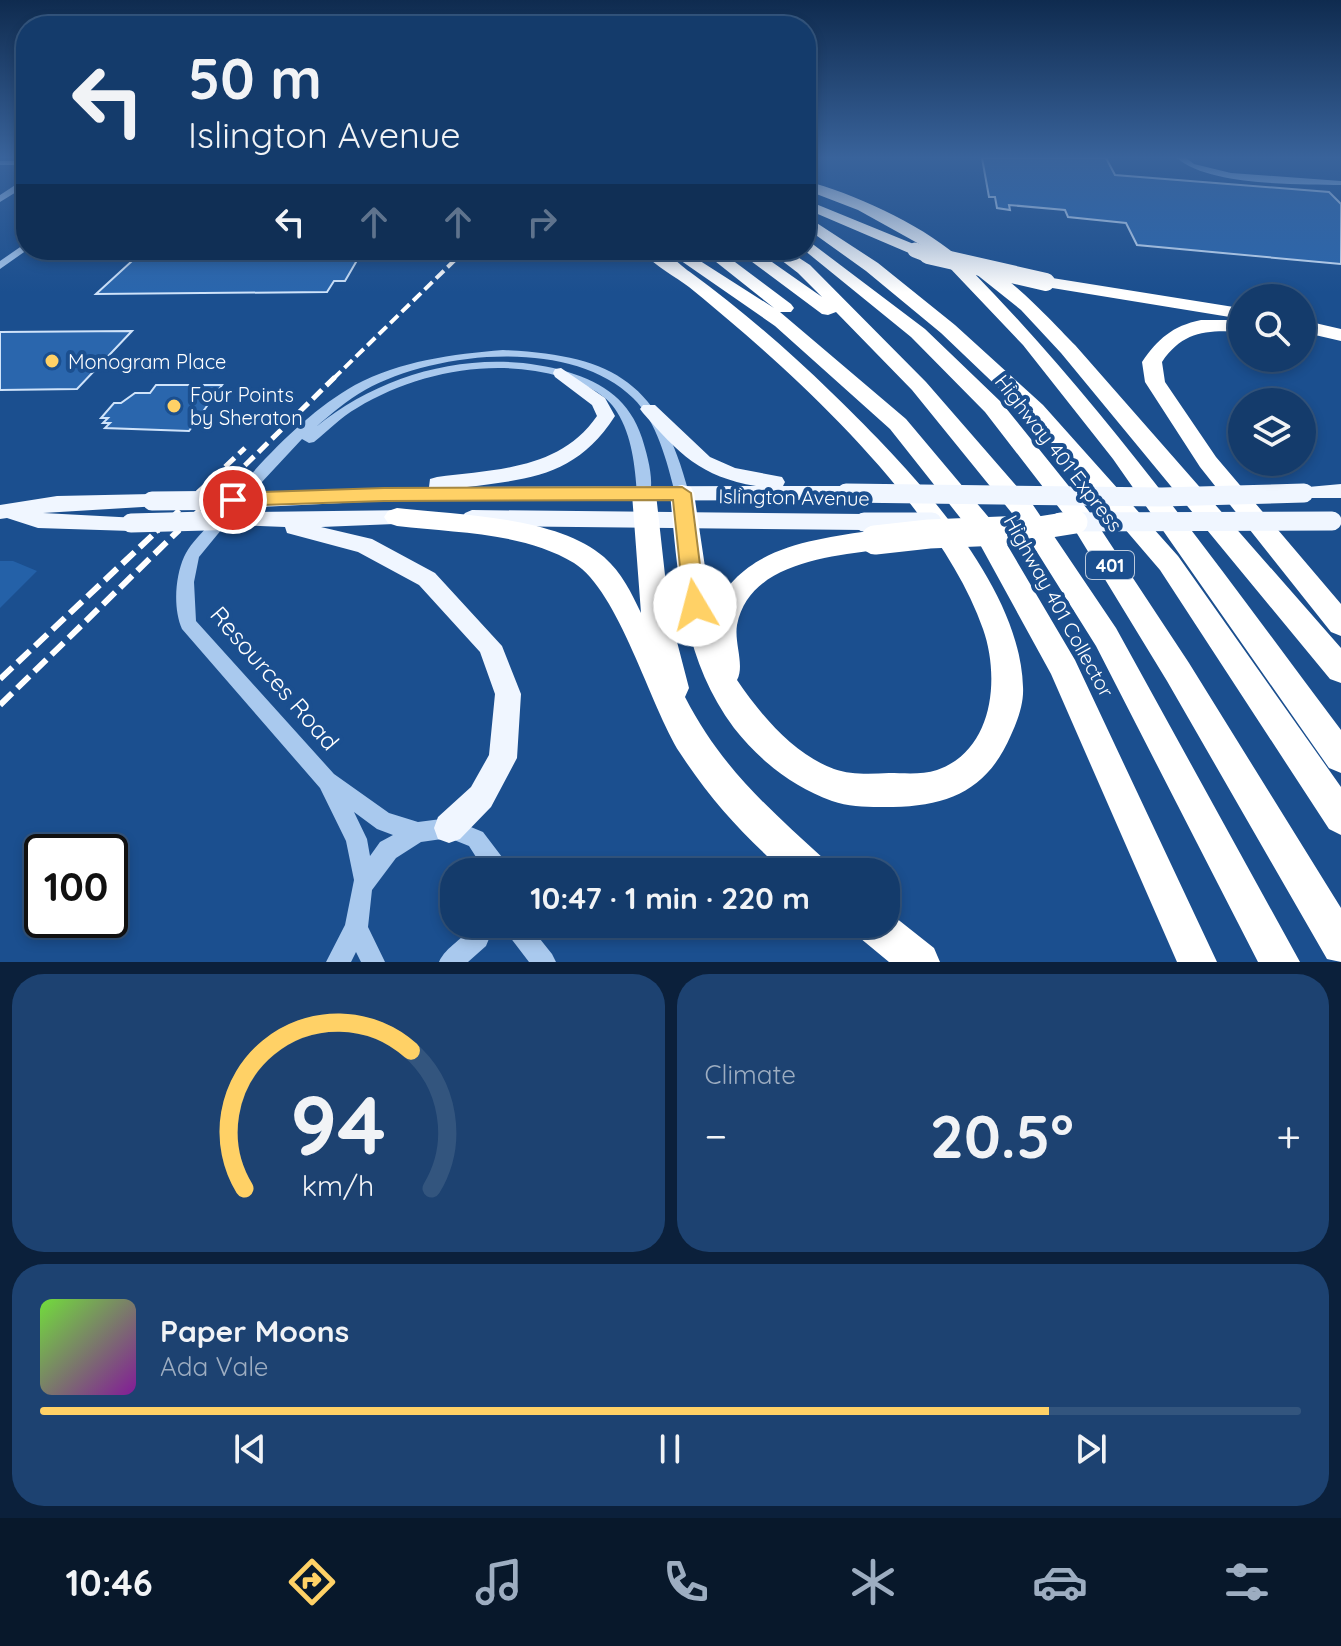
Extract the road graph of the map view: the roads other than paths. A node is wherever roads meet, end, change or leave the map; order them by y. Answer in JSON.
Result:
{"nodes":[{"id":1,"x":852,"y":203,"type":"edge"},
{"id":2,"x":863,"y":207,"type":"junction"},
{"id":3,"x":816,"y":208,"type":"edge"},
{"id":4,"x":816,"y":228,"type":"edge"},
{"id":5,"x":816,"y":252,"type":"edge"},
{"id":6,"x":16,"y":254,"type":"edge"},
{"id":7,"x":664,"y":260,"type":"edge"},
{"id":8,"x":689,"y":260,"type":"edge"},
{"id":9,"x":723,"y":260,"type":"edge"},
{"id":10,"x":758,"y":260,"type":"edge"},
{"id":11,"x":791,"y":260,"type":"edge"},
{"id":12,"x":0,"y":266,"type":"edge"},
{"id":13,"x":1228,"y":312,"type":"edge"},
{"id":14,"x":1228,"y":325,"type":"edge"},
{"id":15,"x":1316,"y":329,"type":"edge"},
{"id":16,"x":1341,"y":335,"type":"edge"},
{"id":17,"x":1316,"y":338,"type":"edge"},
{"id":18,"x":1341,"y":344,"type":"edge"},
{"id":19,"x":561,"y":373,"type":"junction"},
{"id":20,"x":919,"y":386,"type":"junction"},
{"id":21,"x":649,"y":409,"type":"junction"},
{"id":22,"x":898,"y":424,"type":"junction"},
{"id":23,"x":1341,"y":491,"type":"edge"},
{"id":24,"x":254,"y":492,"type":"junction"},
{"id":25,"x":846,"y":493,"type":"junction"},
{"id":26,"x":390,"y":506,"type":"junction"},
{"id":27,"x":646,"y":507,"type":"junction"},
{"id":28,"x":683,"y":507,"type":"junction"},
{"id":29,"x":4,"y":512,"type":"edge"},
{"id":30,"x":244,"y":520,"type":"junction"},
{"id":31,"x":1336,"y":521,"type":"edge"},
{"id":32,"x":1076,"y":522,"type":"joint"},
{"id":33,"x":870,"y":531,"type":"junction"},
{"id":34,"x":1341,"y":624,"type":"edge"},
{"id":35,"x":1341,"y":670,"type":"edge"},
{"id":36,"x":736,"y":705,"type":"junction"},
{"id":37,"x":690,"y":740,"type":"junction"},
{"id":38,"x":1341,"y":757,"type":"edge"},
{"id":39,"x":327,"y":781,"type":"junction"},
{"id":40,"x":1341,"y":817,"type":"edge"},
{"id":41,"x":449,"y":828,"type":"junction"},
{"id":42,"x":418,"y":832,"type":"junction"},
{"id":43,"x":489,"y":858,"type":"edge"},
{"id":44,"x":796,"y":858,"type":"edge"},
{"id":45,"x":365,"y":882,"type":"junction"},
{"id":46,"x":356,"y":928,"type":"junction"},
{"id":47,"x":478,"y":938,"type":"edge"},
{"id":48,"x":525,"y":938,"type":"edge"},
{"id":49,"x":891,"y":938,"type":"edge"},
{"id":50,"x":1341,"y":945,"type":"edge"},
{"id":51,"x":338,"y":962,"type":"edge"},
{"id":52,"x":373,"y":962,"type":"edge"},
{"id":53,"x":451,"y":962,"type":"edge"},
{"id":54,"x":544,"y":962,"type":"edge"},
{"id":55,"x":920,"y":962,"type":"edge"},
{"id":56,"x":1197,"y":962,"type":"edge"},
{"id":57,"x":1280,"y":962,"type":"edge"}],
"edges":[{"from":1,"to":2,"type":"highway"},
{"from":2,"to":35,"type":"highway"},
{"from":2,"to":38,"type":"highway"},
{"from":3,"to":13,"type":"highway","bridge":true},
{"from":4,"to":40,"type":"highway","number":"401"},
{"from":5,"to":50,"type":"highway","name":"Highway 401 Express","number":"401"},
{"from":6,"to":12,"type":"street"},
{"from":7,"to":36,"type":"highway"},
{"from":8,"to":22,"type":"highway","name":"Highway 401 Collector"},
{"from":9,"to":22,"type":"highway"},
{"from":10,"to":20,"type":"highway"},
{"from":11,"to":20,"type":"highway","number":"401"},
{"from":14,"to":34,"type":"highway"},
{"from":15,"to":16,"type":"highway"},
{"from":17,"to":18,"type":"highway"},
{"from":19,"to":24,"type":"street","name":"Resources Road"},
{"from":19,"to":26,"type":"main road"},
{"from":19,"to":27,"type":"street","name":"Resources Road"},
{"from":20,"to":57,"type":"highway","number":"401"},
{"from":21,"to":24,"type":"street","name":"Resources Road"},
{"from":21,"to":25,"type":"main road"},
{"from":21,"to":28,"type":"street","name":"Resources Road"},
{"from":22,"to":56,"type":"highway","name":"Highway 401 Collector"},
{"from":23,"to":25,"type":"main road","name":"Islington Avenue","bridge":true},
{"from":24,"to":26,"type":"main road","name":"Islington Avenue"},
{"from":24,"to":29,"type":"main road","name":"Islington Avenue","bridge":true},
{"from":24,"to":39,"type":"street","name":"Resources Road"},
{"from":25,"to":28,"type":"main road","name":"Islington Avenue"},
{"from":26,"to":27,"type":"main road","name":"Islington Avenue"},
{"from":26,"to":30,"type":"main road","name":"Islington Avenue"},
{"from":26,"to":37,"type":"highway"},
{"from":27,"to":28,"type":"main road","name":"Islington Avenue"},
{"from":27,"to":37,"type":"highway"},
{"from":28,"to":33,"type":"main road","name":"Islington Avenue"},
{"from":28,"to":36,"type":"highway"},
{"from":29,"to":30,"type":"main road","name":"Islington Avenue","bridge":true},
{"from":30,"to":41,"type":"main road"},
{"from":31,"to":32,"type":"main road","bridge":true},
{"from":32,"to":33,"type":"highway","bridge":true},
{"from":33,"to":36,"type":"highway"},
{"from":37,"to":44,"type":"highway"},
{"from":39,"to":42,"type":"street","name":"Resources Road"},
{"from":39,"to":45,"type":"street","name":"Resources Road"},
{"from":41,"to":42,"type":"street"},
{"from":41,"to":43,"type":"street"},
{"from":42,"to":45,"type":"street"},
{"from":45,"to":46,"type":"street"},
{"from":46,"to":51,"type":"street"},
{"from":46,"to":52,"type":"street"},
{"from":47,"to":53,"type":"street"},
{"from":48,"to":54,"type":"street"},
{"from":49,"to":55,"type":"highway"}]}
